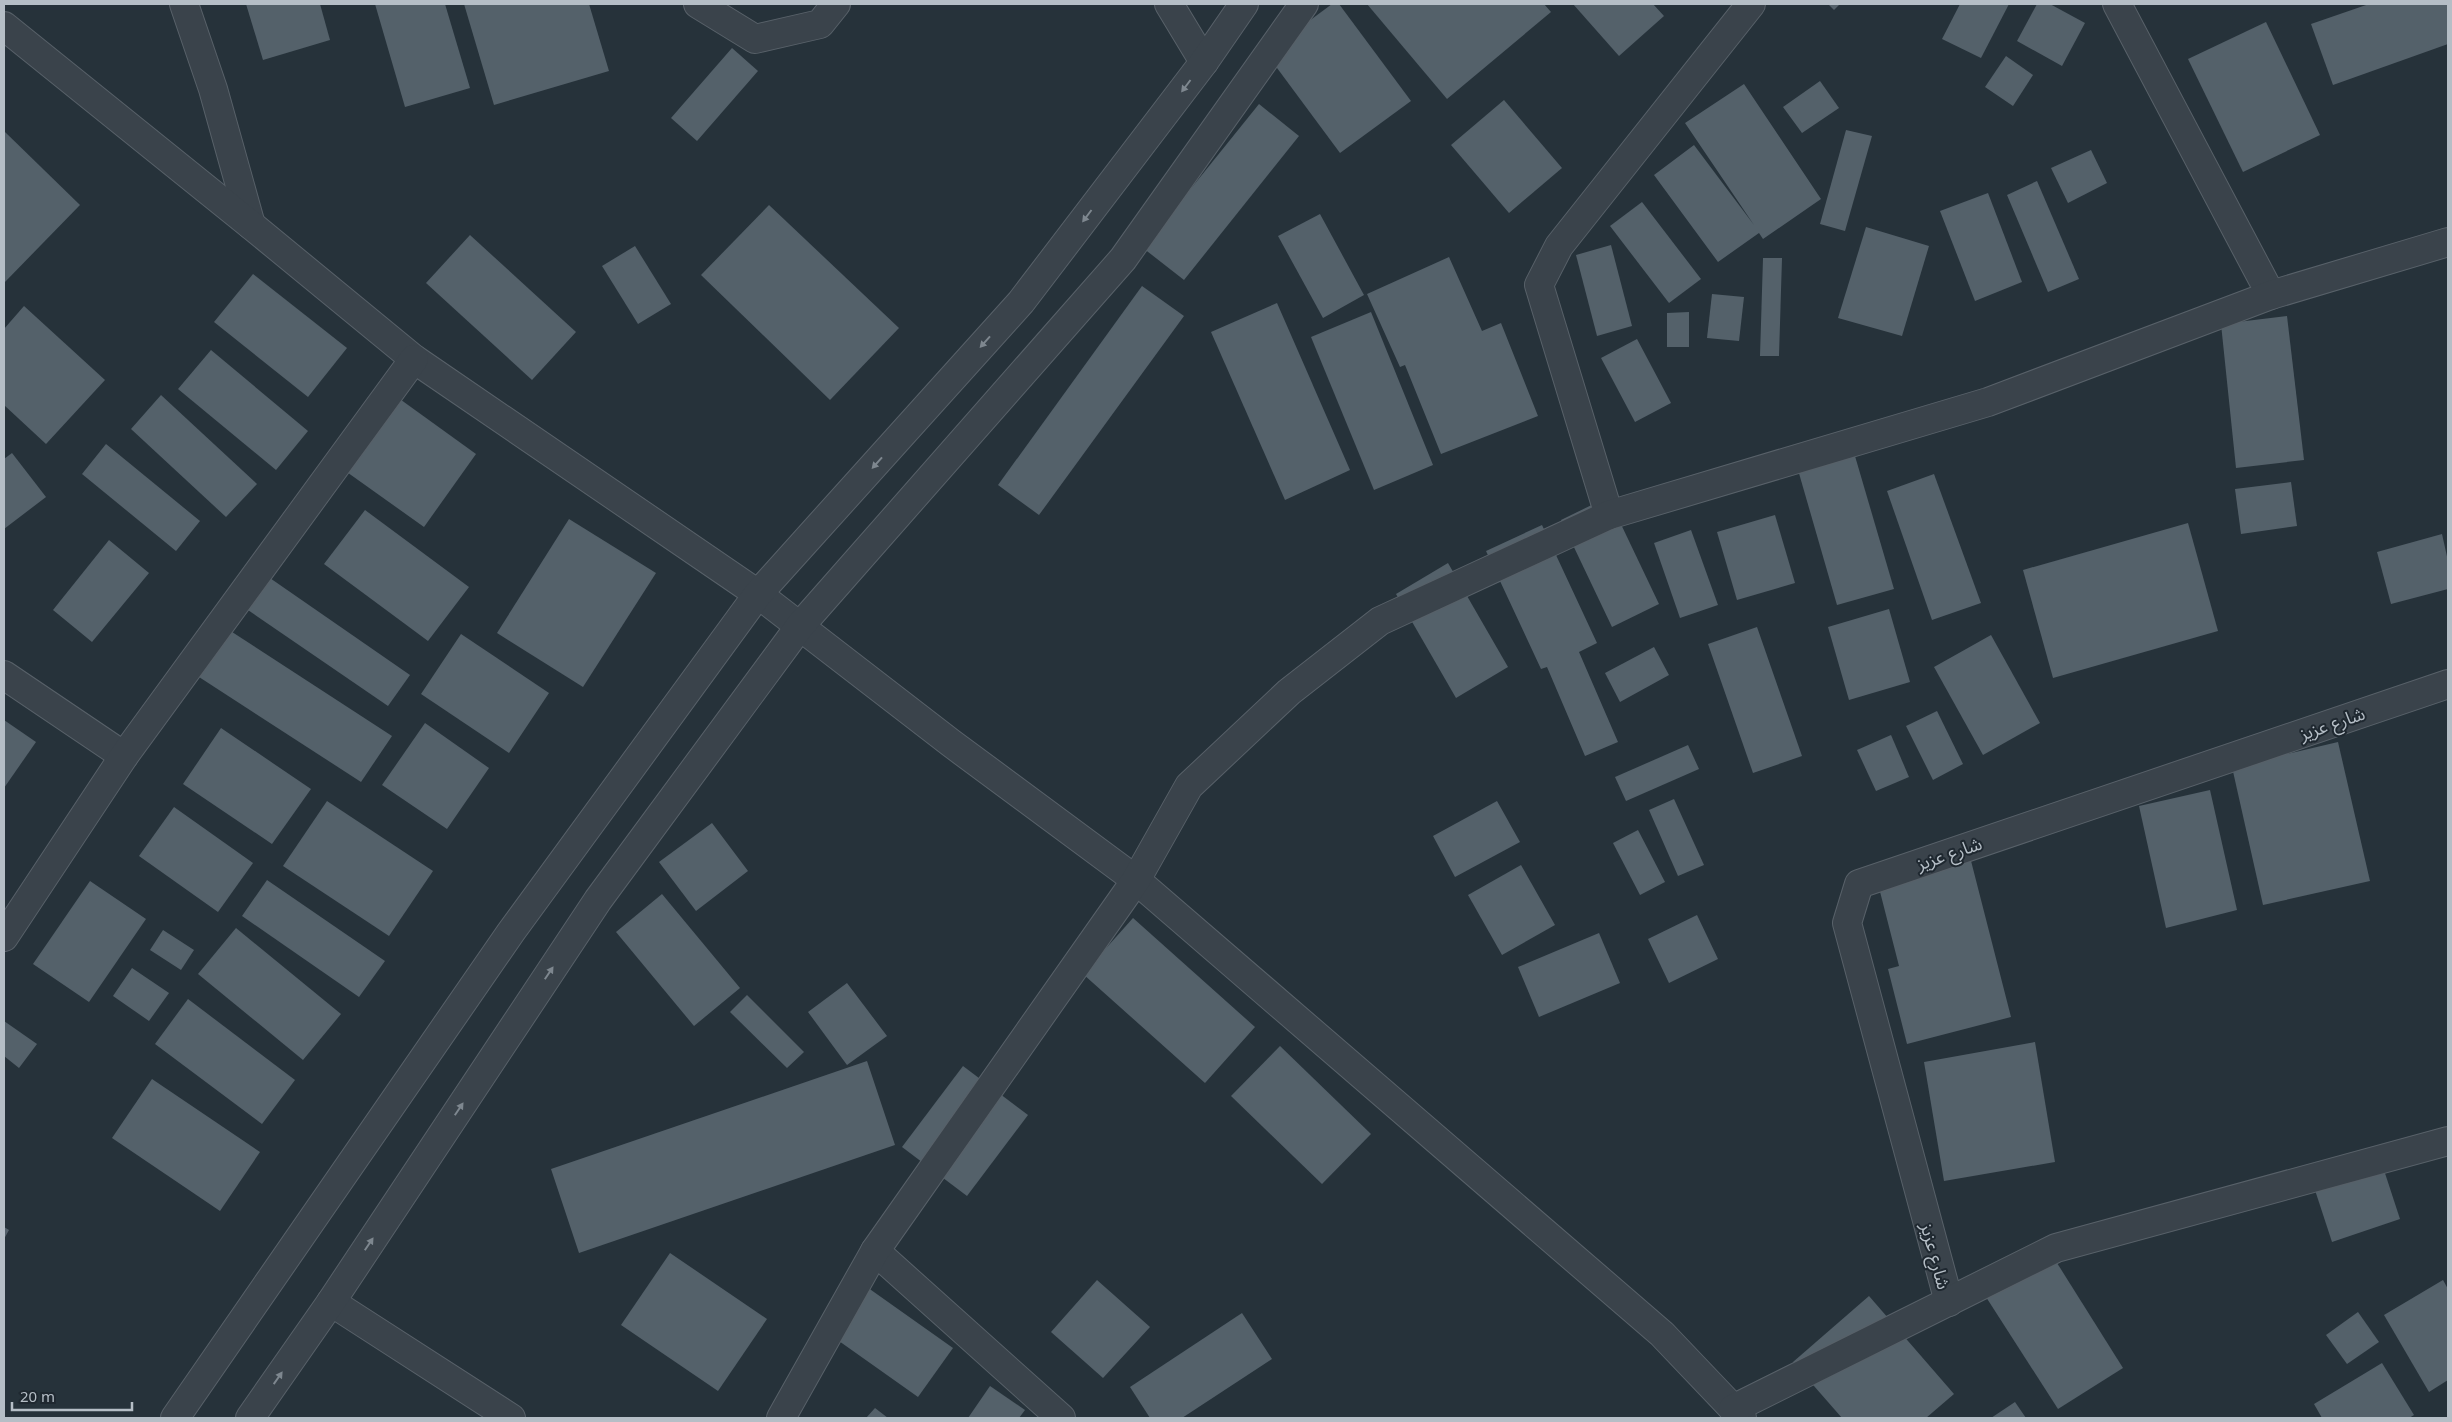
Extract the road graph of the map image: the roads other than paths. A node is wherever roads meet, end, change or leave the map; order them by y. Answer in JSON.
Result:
{"nodes":[{"id":1,"x":184,"y":4,"type":"edge"},
{"id":2,"x":698,"y":4,"type":"edge"},
{"id":3,"x":836,"y":4,"type":"edge"},
{"id":4,"x":1169,"y":4,"type":"edge"},
{"id":5,"x":1244,"y":4,"type":"edge"},
{"id":6,"x":1304,"y":4,"type":"edge"},
{"id":7,"x":1751,"y":4,"type":"edge"},
{"id":8,"x":2117,"y":4,"type":"edge"},
{"id":9,"x":4,"y":26,"type":"edge"},
{"id":10,"x":1204,"y":62,"type":"junction"},
{"id":11,"x":251,"y":225,"type":"junction"},
{"id":12,"x":2448,"y":242,"type":"edge"},
{"id":13,"x":2271,"y":295,"type":"junction"},
{"id":14,"x":414,"y":359,"type":"junction"},
{"id":15,"x":1609,"y":515,"type":"junction"},
{"id":16,"x":758,"y":594,"type":"junction"},
{"id":17,"x":800,"y":626,"type":"junction"},
{"id":18,"x":4,"y":675,"type":"edge"},
{"id":19,"x":2448,"y":684,"type":"edge"},
{"id":20,"x":124,"y":756,"type":"junction"},
{"id":21,"x":1136,"y":880,"type":"junction"},
{"id":22,"x":4,"y":937,"type":"edge"},
{"id":23,"x":2448,"y":1141,"type":"edge"},
{"id":24,"x":875,"y":1251,"type":"junction"},
{"id":25,"x":331,"y":1302,"type":"junction"},
{"id":26,"x":1949,"y":1302,"type":"junction"},
{"id":27,"x":1738,"y":1414,"type":"edge"},
{"id":28,"x":175,"y":1418,"type":"edge"},
{"id":29,"x":250,"y":1418,"type":"edge"},
{"id":30,"x":511,"y":1418,"type":"edge"},
{"id":31,"x":781,"y":1418,"type":"edge"},
{"id":32,"x":1061,"y":1418,"type":"edge"}],
"edges":[{"from":1,"to":11,"type":"street"},
{"from":2,"to":3,"type":"street"},
{"from":4,"to":10,"type":"street"},
{"from":5,"to":10,"type":"street"},
{"from":6,"to":17,"type":"street"},
{"from":7,"to":15,"type":"street"},
{"from":8,"to":13,"type":"street"},
{"from":9,"to":11,"type":"street"},
{"from":10,"to":16,"type":"street","one_way":true},
{"from":11,"to":14,"type":"street"},
{"from":12,"to":13,"type":"street"},
{"from":13,"to":15,"type":"street"},
{"from":14,"to":16,"type":"street"},
{"from":14,"to":20,"type":"street"},
{"from":15,"to":21,"type":"street"},
{"from":16,"to":17,"type":"street"},
{"from":16,"to":28,"type":"street"},
{"from":17,"to":21,"type":"street"},
{"from":25,"to":17,"type":"street","one_way":true},
{"from":18,"to":20,"type":"street"},
{"from":19,"to":26,"type":"street","name":"شارع عزيز"},
{"from":20,"to":22,"type":"street"},
{"from":21,"to":24,"type":"street"},
{"from":21,"to":27,"type":"street"},
{"from":23,"to":26,"type":"street"},
{"from":24,"to":31,"type":"street"},
{"from":24,"to":32,"type":"street"},
{"from":29,"to":25,"type":"street","one_way":true},
{"from":25,"to":30,"type":"street"},
{"from":26,"to":27,"type":"street"}]}
